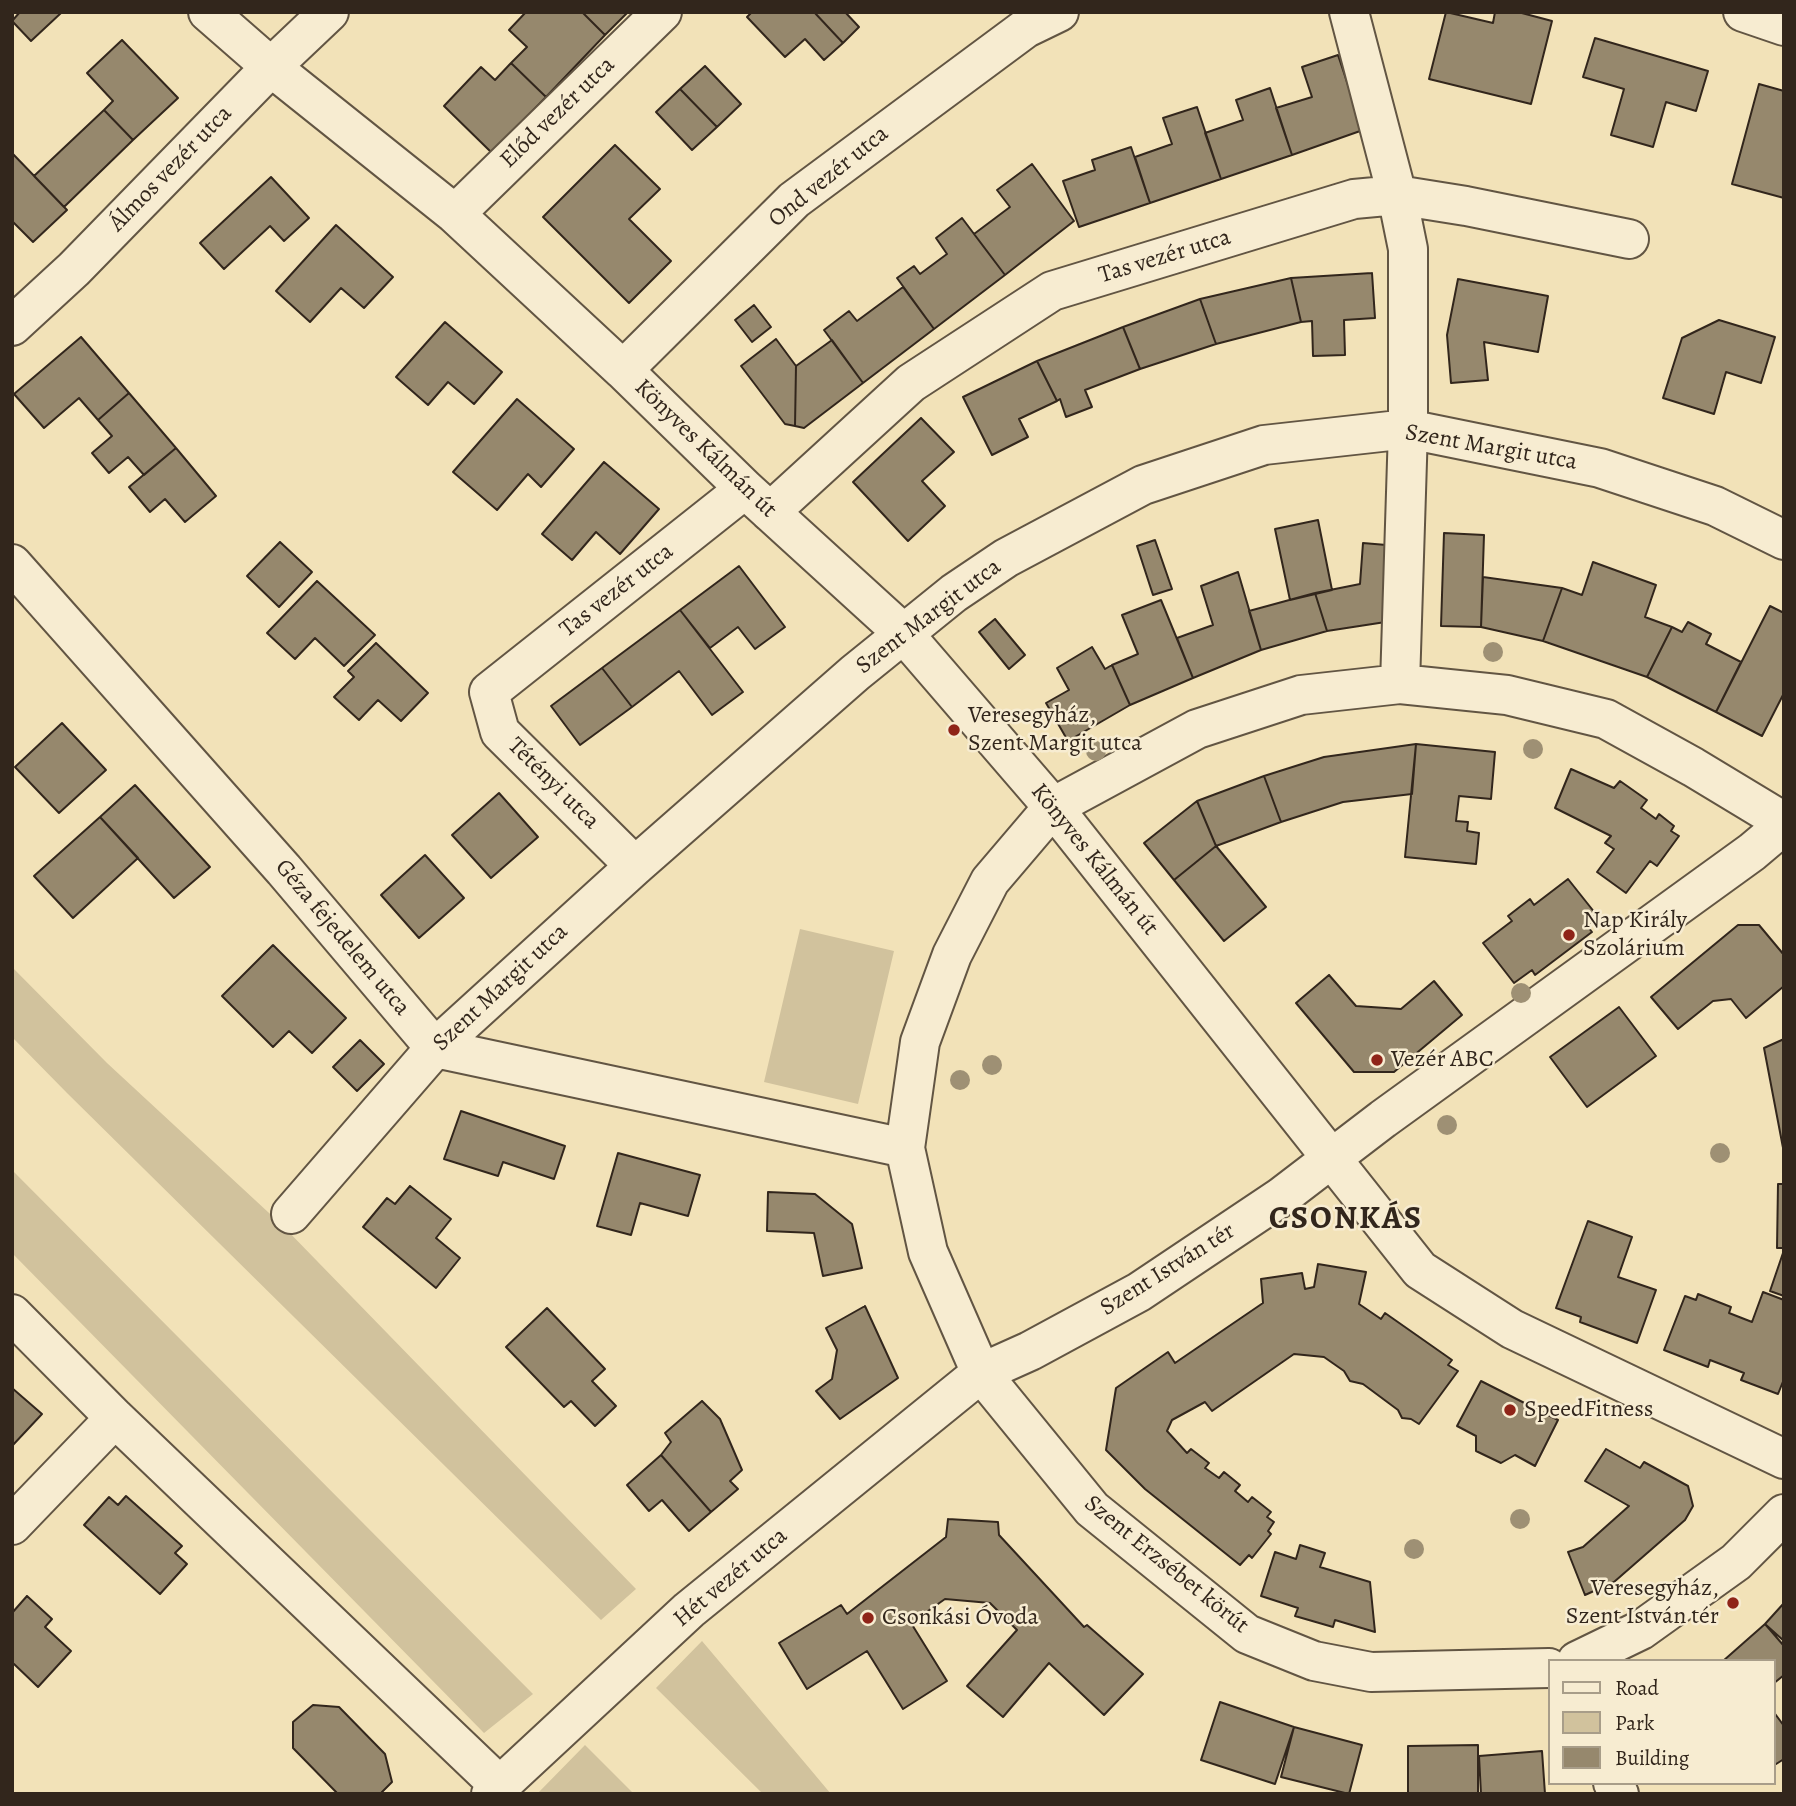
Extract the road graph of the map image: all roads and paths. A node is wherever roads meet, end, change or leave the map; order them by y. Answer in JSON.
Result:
{"nodes":[{"id":1,"x":208,"y":12,"type":"edge"},
{"id":2,"x":329,"y":12,"type":"edge"},
{"id":3,"x":662,"y":12,"type":"edge"},
{"id":4,"x":1059,"y":12,"type":"edge"},
{"id":5,"x":1349,"y":12,"type":"edge"},
{"id":6,"x":1743,"y":12,"type":"edge"},
{"id":7,"x":1784,"y":26,"type":"edge"},
{"id":8,"x":271,"y":67,"type":"junction"},
{"id":9,"x":1397,"y":195,"type":"junction"},
{"id":10,"x":455,"y":214,"type":"junction"},
{"id":11,"x":1629,"y":239,"type":"dead end"},
{"id":12,"x":12,"y":326,"type":"edge"},
{"id":13,"x":623,"y":370,"type":"junction"},
{"id":14,"x":1408,"y":429,"type":"junction"},
{"id":15,"x":758,"y":501,"type":"junction"},
{"id":16,"x":1784,"y":540,"type":"edge"},
{"id":17,"x":12,"y":564,"type":"edge"},
{"id":18,"x":903,"y":633,"type":"junction"},
{"id":19,"x":1400,"y":684,"type":"junction"},
{"id":20,"x":489,"y":692,"type":"joint"},
{"id":21,"x":1054,"y":807,"type":"junction"},
{"id":22,"x":1784,"y":823,"type":"edge"},
{"id":23,"x":635,"y":866,"type":"junction"},
{"id":24,"x":435,"y":1048,"type":"junction"},
{"id":25,"x":905,"y":1148,"type":"junction"},
{"id":26,"x":1331,"y":1157,"type":"junction"},
{"id":27,"x":291,"y":1214,"type":"dead end"},
{"id":28,"x":12,"y":1314,"type":"edge"},
{"id":29,"x":981,"y":1373,"type":"junction"},
{"id":30,"x":115,"y":1418,"type":"junction"},
{"id":31,"x":1784,"y":1459,"type":"edge"},
{"id":32,"x":1784,"y":1514,"type":"edge"},
{"id":33,"x":12,"y":1525,"type":"edge"},
{"id":34,"x":1581,"y":1659,"type":"edge"},
{"id":35,"x":1548,"y":1668,"type":"edge"},
{"id":36,"x":495,"y":1790,"type":"edge"}],
"edges":[{"from":1,"to":8,"type":"street","name":"Könyves Kálmán út"},
{"from":2,"to":8,"type":"street","name":"Álmos vezér utca"},
{"from":3,"to":10,"type":"street","name":"Előd vezér utca"},
{"from":4,"to":13,"type":"street","name":"Ond vezér utca"},
{"from":5,"to":9,"type":"street"},
{"from":6,"to":7,"type":"street"},
{"from":8,"to":10,"type":"street","name":"Könyves Kálmán út"},
{"from":8,"to":12,"type":"street","name":"Álmos vezér utca"},
{"from":9,"to":11,"type":"street","name":"Tas vezér utca"},
{"from":9,"to":14,"type":"street"},
{"from":9,"to":15,"type":"street","name":"Tas vezér utca"},
{"from":10,"to":13,"type":"street","name":"Könyves Kálmán út"},
{"from":13,"to":15,"type":"street","name":"Könyves Kálmán út"},
{"from":14,"to":16,"type":"street","name":"Szent Margit utca"},
{"from":14,"to":18,"type":"street","name":"Szent Margit utca"},
{"from":14,"to":19,"type":"street"},
{"from":15,"to":18,"type":"street","name":"Könyves Kálmán út"},
{"from":15,"to":20,"type":"street","name":"Tas vezér utca"},
{"from":17,"to":24,"type":"street","name":"Géza fejedelem utca"},
{"from":18,"to":21,"type":"street","name":"Könyves Kálmán út"},
{"from":18,"to":23,"type":"street","name":"Szent Margit utca"},
{"from":19,"to":21,"type":"street","name":"Szent Erzsébet körút"},
{"from":19,"to":22,"type":"street","name":"Szent Erzsébet körút"},
{"from":20,"to":23,"type":"street","name":"Tétényi utca"},
{"from":21,"to":25,"type":"street","name":"Szent Erzsébet körút"},
{"from":21,"to":26,"type":"street","name":"Könyves Kálmán út"},
{"from":22,"to":26,"type":"street","name":"Szent István tér"},
{"from":23,"to":24,"type":"street","name":"Szent Margit utca"},
{"from":24,"to":25,"type":"street"},
{"from":24,"to":27,"type":"street","name":"Szent Margit utca"},
{"from":25,"to":29,"type":"street","name":"Szent Erzsébet körút"},
{"from":26,"to":29,"type":"street","name":"Szent István tér"},
{"from":26,"to":31,"type":"street","name":"Könyves Kálmán út"},
{"from":28,"to":30,"type":"street"},
{"from":29,"to":35,"type":"street","name":"Szent Erzsébet körút"},
{"from":29,"to":36,"type":"street","name":"Hét vezér utca"},
{"from":30,"to":33,"type":"street"},
{"from":30,"to":36,"type":"street"},
{"from":32,"to":34,"type":"street"}]}
